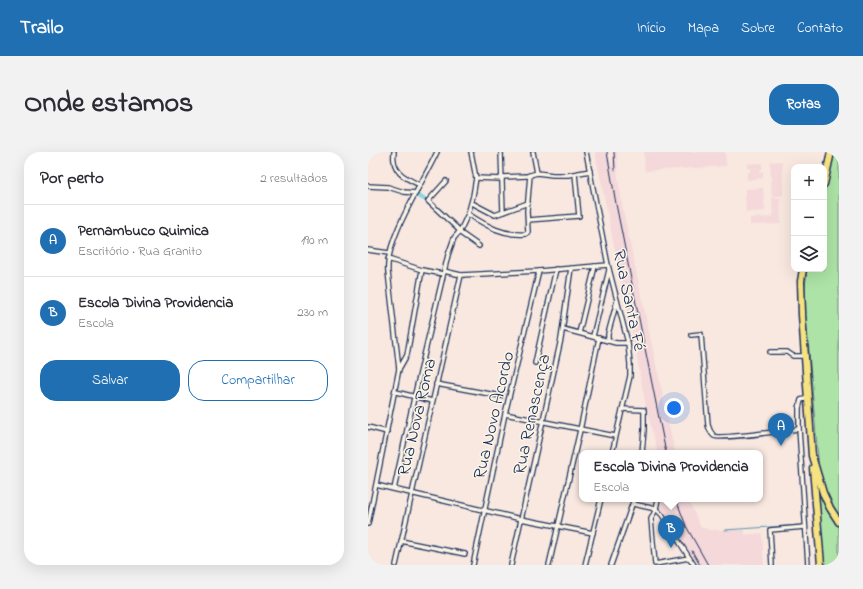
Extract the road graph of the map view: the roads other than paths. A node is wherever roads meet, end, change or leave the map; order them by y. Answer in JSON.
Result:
{"nodes":[{"id":1,"x":394,"y":152,"type":"edge"},
{"id":2,"x":437,"y":152,"type":"edge"},
{"id":3,"x":471,"y":152,"type":"edge"},
{"id":4,"x":501,"y":152,"type":"edge"},
{"id":5,"x":533,"y":152,"type":"edge"},
{"id":6,"x":586,"y":152,"type":"edge"},
{"id":7,"x":827,"y":152,"type":"edge"},
{"id":8,"x":832,"y":152,"type":"edge"},
{"id":9,"x":826,"y":164,"type":"edge"},
{"id":10,"x":590,"y":171,"type":"junction"},
{"id":11,"x":827,"y":172,"type":"edge"},
{"id":12,"x":537,"y":173,"type":"junction"},
{"id":13,"x":576,"y":174,"type":"junction"},
{"id":14,"x":530,"y":175,"type":"junction"},
{"id":15,"x":476,"y":178,"type":"junction"},
{"id":16,"x":502,"y":178,"type":"junction"},
{"id":17,"x":446,"y":181,"type":"dead end"},
{"id":18,"x":420,"y":185,"type":"junction"},
{"id":19,"x":368,"y":186,"type":"edge"},
{"id":20,"x":415,"y":193,"type":"junction"},
{"id":21,"x":472,"y":202,"type":"junction"},
{"id":22,"x":528,"y":203,"type":"junction"},
{"id":23,"x":503,"y":212,"type":"junction"},
{"id":24,"x":468,"y":214,"type":"junction"},
{"id":25,"x":528,"y":220,"type":"junction"},
{"id":26,"x":460,"y":231,"type":"junction"},
{"id":27,"x":479,"y":246,"type":"dead end"},
{"id":28,"x":368,"y":250,"type":"edge"},
{"id":29,"x":389,"y":253,"type":"junction"},
{"id":30,"x":388,"y":259,"type":"junction"},
{"id":31,"x":608,"y":265,"type":"junction"},
{"id":32,"x":595,"y":266,"type":"junction"},
{"id":33,"x":571,"y":268,"type":"junction"},
{"id":34,"x":556,"y":269,"type":"junction"},
{"id":35,"x":609,"y":269,"type":"junction"},
{"id":36,"x":422,"y":270,"type":"junction"},
{"id":37,"x":539,"y":271,"type":"junction"},
{"id":38,"x":443,"y":272,"type":"junction"},
{"id":39,"x":803,"y":272,"type":"edge"},
{"id":40,"x":461,"y":275,"type":"junction"},
{"id":41,"x":617,"y":300,"type":"junction"},
{"id":42,"x":563,"y":329,"type":"junction"},
{"id":43,"x":579,"y":333,"type":"junction"},
{"id":44,"x":691,"y":335,"type":"dead end"},
{"id":45,"x":592,"y":336,"type":"junction"},
{"id":46,"x":599,"y":338,"type":"junction"},
{"id":47,"x":608,"y":341,"type":"junction"},
{"id":48,"x":628,"y":343,"type":"junction"},
{"id":49,"x":770,"y":352,"type":"dead end"},
{"id":50,"x":805,"y":356,"type":"junction"},
{"id":51,"x":535,"y":363,"type":"dead end"},
{"id":52,"x":399,"y":369,"type":"junction"},
{"id":53,"x":436,"y":384,"type":"junction"},
{"id":54,"x":396,"y":392,"type":"junction"},
{"id":55,"x":501,"y":396,"type":"dead end"},
{"id":56,"x":414,"y":398,"type":"junction"},
{"id":57,"x":808,"y":398,"type":"junction"},
{"id":58,"x":432,"y":401,"type":"junction"},
{"id":59,"x":622,"y":409,"type":"junction"},
{"id":60,"x":506,"y":414,"type":"junction"},
{"id":61,"x":543,"y":422,"type":"junction"},
{"id":62,"x":368,"y":427,"type":"edge"},
{"id":63,"x":799,"y":429,"type":"junction"},
{"id":64,"x":580,"y":430,"type":"junction"},
{"id":65,"x":388,"y":432,"type":"junction"},
{"id":66,"x":615,"y":436,"type":"junction"},
{"id":67,"x":613,"y":450,"type":"edge"},
{"id":68,"x":642,"y":450,"type":"edge"},
{"id":69,"x":812,"y":456,"type":"junction"},
{"id":70,"x":376,"y":485,"type":"junction"},
{"id":71,"x":394,"y":490,"type":"junction"},
{"id":72,"x":412,"y":494,"type":"junction"},
{"id":73,"x":600,"y":502,"type":"edge"},
{"id":74,"x":657,"y":502,"type":"edge"},
{"id":75,"x":633,"y":504,"type":"joint"},
{"id":76,"x":656,"y":509,"type":"junction"},
{"id":77,"x":484,"y":510,"type":"junction"},
{"id":78,"x":521,"y":519,"type":"junction"},
{"id":79,"x":839,"y":522,"type":"edge"},
{"id":80,"x":368,"y":524,"type":"edge"},
{"id":81,"x":558,"y":526,"type":"junction"},
{"id":82,"x":805,"y":527,"type":"junction"},
{"id":83,"x":593,"y":533,"type":"junction"},
{"id":84,"x":401,"y":541,"type":"junction"},
{"id":85,"x":465,"y":554,"type":"dead end"},
{"id":86,"x":689,"y":558,"type":"junction"},
{"id":87,"x":655,"y":564,"type":"edge"},
{"id":88,"x":396,"y":565,"type":"edge"},
{"id":89,"x":473,"y":565,"type":"edge"},
{"id":90,"x":511,"y":565,"type":"edge"},
{"id":91,"x":549,"y":565,"type":"edge"},
{"id":92,"x":585,"y":565,"type":"edge"},
{"id":93,"x":611,"y":565,"type":"edge"},
{"id":94,"x":694,"y":565,"type":"edge"},
{"id":95,"x":772,"y":565,"type":"edge"},
{"id":96,"x":808,"y":565,"type":"edge"},
{"id":97,"x":821,"y":565,"type":"edge"}],
"edges":[{"from":1,"to":18,"type":"street"},
{"from":2,"to":18,"type":"street"},
{"from":3,"to":15,"type":"street"},
{"from":4,"to":16,"type":"street"},
{"from":5,"to":12,"type":"street"},
{"from":6,"to":10,"type":"street","name":"Rua Santa Fé"},
{"from":7,"to":9,"type":"highway"},
{"from":8,"to":11,"type":"highway"},
{"from":10,"to":13,"type":"street"},
{"from":10,"to":31,"type":"street","name":"Rua Santa Fé"},
{"from":12,"to":13,"type":"street"},
{"from":12,"to":14,"type":"street"},
{"from":13,"to":25,"type":"street"},
{"from":14,"to":16,"type":"street"},
{"from":14,"to":22,"type":"street"},
{"from":15,"to":16,"type":"street"},
{"from":15,"to":21,"type":"street"},
{"from":16,"to":23,"type":"street"},
{"from":17,"to":26,"type":"street"},
{"from":18,"to":20,"type":"street"},
{"from":19,"to":20,"type":"street"},
{"from":20,"to":29,"type":"street"},
{"from":21,"to":23,"type":"street"},
{"from":21,"to":24,"type":"street"},
{"from":22,"to":23,"type":"street"},
{"from":22,"to":25,"type":"street"},
{"from":24,"to":25,"type":"street"},
{"from":24,"to":26,"type":"street"},
{"from":26,"to":27,"type":"street"},
{"from":26,"to":38,"type":"street"},
{"from":28,"to":29,"type":"street"},
{"from":29,"to":30,"type":"street"},
{"from":30,"to":36,"type":"street"},
{"from":30,"to":52,"type":"street"},
{"from":31,"to":32,"type":"street"},
{"from":31,"to":35,"type":"street","name":"Rua Santa Fé"},
{"from":32,"to":33,"type":"street"},
{"from":32,"to":43,"type":"street"},
{"from":33,"to":34,"type":"street"},
{"from":33,"to":42,"type":"street","name":"Rua Renascença"},
{"from":34,"to":37,"type":"street"},
{"from":34,"to":51,"type":"street"},
{"from":35,"to":41,"type":"street","name":"Rua Santa Fé"},
{"from":35,"to":45,"type":"street"},
{"from":36,"to":38,"type":"street"},
{"from":36,"to":52,"type":"street"},
{"from":37,"to":40,"type":"street"},
{"from":37,"to":60,"type":"street","name":"Rua Novo Acordo"},
{"from":38,"to":40,"type":"street"},
{"from":38,"to":56,"type":"street"},
{"from":39,"to":50,"type":"highway"},
{"from":40,"to":53,"type":"street","name":"Rua Nova Roma"},
{"from":41,"to":47,"type":"street"},
{"from":41,"to":48,"type":"street","name":"Rua Santa Fé"},
{"from":42,"to":43,"type":"street"},
{"from":42,"to":61,"type":"street","name":"Rua Renascença"},
{"from":43,"to":45,"type":"street"},
{"from":44,"to":63,"type":"street"},
{"from":45,"to":46,"type":"street"},
{"from":46,"to":47,"type":"street"},
{"from":46,"to":64,"type":"street"},
{"from":47,"to":48,"type":"street"},
{"from":48,"to":59,"type":"street","name":"Rua Santa Fé"},
{"from":49,"to":50,"type":"street"},
{"from":50,"to":57,"type":"highway"},
{"from":52,"to":54,"type":"street"},
{"from":53,"to":55,"type":"street"},
{"from":53,"to":58,"type":"street","name":"Rua Nova Roma"},
{"from":54,"to":56,"type":"street"},
{"from":54,"to":65,"type":"street"},
{"from":56,"to":58,"type":"street"},
{"from":56,"to":71,"type":"street"},
{"from":57,"to":63,"type":"street"},
{"from":57,"to":69,"type":"highway"},
{"from":58,"to":72,"type":"street","name":"Rua Nova Roma"},
{"from":59,"to":66,"type":"street","name":"Rua Santa Fé"},
{"from":59,"to":68,"type":"street"},
{"from":60,"to":61,"type":"street"},
{"from":60,"to":77,"type":"street","name":"Rua Novo Acordo"},
{"from":61,"to":64,"type":"street"},
{"from":61,"to":78,"type":"street","name":"Rua Renascença"},
{"from":62,"to":65,"type":"street"},
{"from":63,"to":82,"type":"street"},
{"from":64,"to":66,"type":"street"},
{"from":64,"to":81,"type":"street"},
{"from":65,"to":70,"type":"street"},
{"from":66,"to":67,"type":"street","name":"Rua Santa Fé"},
{"from":69,"to":79,"type":"highway"},
{"from":69,"to":97,"type":"highway"},
{"from":70,"to":71,"type":"street"},
{"from":70,"to":80,"type":"street"},
{"from":71,"to":72,"type":"street"},
{"from":72,"to":77,"type":"street"},
{"from":72,"to":84,"type":"street","name":"Rua Nova Roma"},
{"from":73,"to":83,"type":"street"},
{"from":74,"to":76,"type":"street"},
{"from":75,"to":76,"type":"street"},
{"from":75,"to":93,"type":"street"},
{"from":76,"to":86,"type":"street"},
{"from":76,"to":87,"type":"street"},
{"from":77,"to":78,"type":"street"},
{"from":77,"to":89,"type":"street","name":"Rua Novo Acordo"},
{"from":78,"to":81,"type":"street"},
{"from":78,"to":90,"type":"street","name":"Rua Renascença"},
{"from":81,"to":83,"type":"street"},
{"from":81,"to":91,"type":"street"},
{"from":82,"to":95,"type":"street"},
{"from":82,"to":96,"type":"street"},
{"from":83,"to":92,"type":"street"},
{"from":84,"to":85,"type":"street"},
{"from":84,"to":88,"type":"street","name":"Rua Nova Roma"},
{"from":86,"to":87,"type":"street"},
{"from":86,"to":94,"type":"street"}]}
